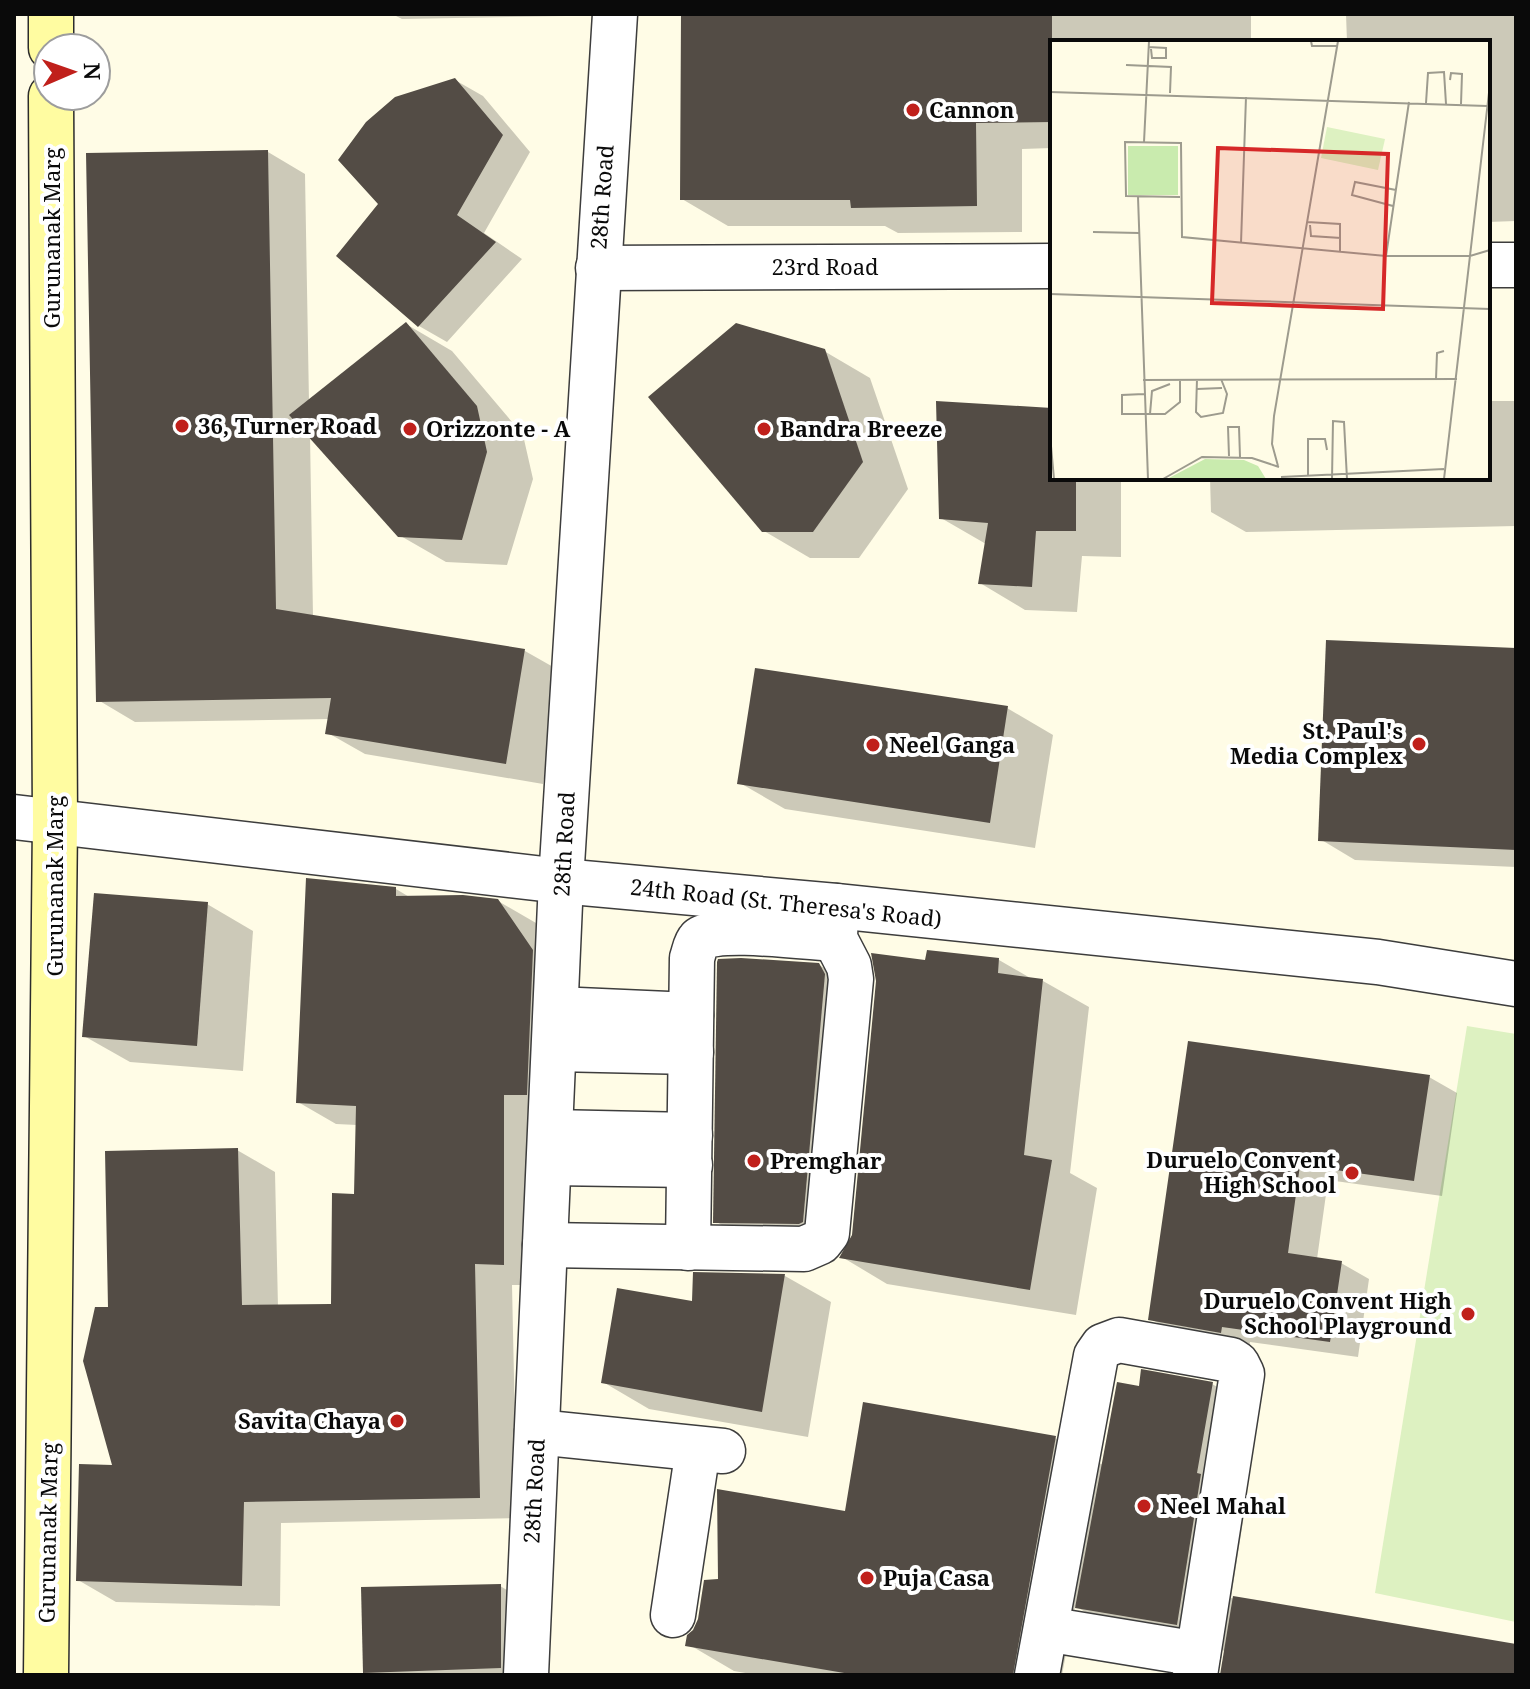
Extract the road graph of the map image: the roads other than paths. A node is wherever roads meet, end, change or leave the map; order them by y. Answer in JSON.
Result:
{"nodes":[{"id":1,"x":615,"y":14,"type":"edge"},
{"id":2,"x":51,"y":112,"type":"edge"},
{"id":3,"x":1490,"y":265,"type":"edge"},
{"id":4,"x":1516,"y":265,"type":"edge"},
{"id":5,"x":1050,"y":266,"type":"edge"},
{"id":6,"x":598,"y":268,"type":"junction"},
{"id":7,"x":35,"y":820,"type":"edge"},
{"id":8,"x":561,"y":881,"type":"junction"},
{"id":9,"x":835,"y":923,"type":"junction"},
{"id":10,"x":1516,"y":984,"type":"edge"},
{"id":11,"x":555,"y":1029,"type":"junction"},
{"id":12,"x":691,"y":1034,"type":"junction"},
{"id":13,"x":550,"y":1147,"type":"junction"},
{"id":14,"x":690,"y":1150,"type":"junction"},
{"id":15,"x":546,"y":1231,"type":"junction"},
{"id":16,"x":688,"y":1234,"type":"junction"},
{"id":17,"x":537,"y":1432,"type":"junction"},
{"id":18,"x":673,"y":1615,"type":"dead end"},
{"id":19,"x":1046,"y":1629,"type":"junction"},
{"id":20,"x":1124,"y":1659,"type":"edge"},
{"id":21,"x":1197,"y":1665,"type":"edge"},
{"id":22,"x":46,"y":1675,"type":"edge"},
{"id":23,"x":526,"y":1675,"type":"edge"},
{"id":24,"x":1037,"y":1675,"type":"edge"}],
"edges":[{"from":1,"to":6,"type":"street","name":"28th Road"},
{"from":2,"to":7,"type":"main road","name":"Gurunanak Marg"},
{"from":3,"to":4,"type":"street"},
{"from":5,"to":6,"type":"street","name":"23rd Road"},
{"from":6,"to":8,"type":"street","name":"28th Road"},
{"from":7,"to":8,"type":"street","name":"24th Road (St. Theresa's Road)"},
{"from":7,"to":22,"type":"main road","name":"Gurunanak Marg"},
{"from":8,"to":9,"type":"street","name":"24th Road (St. Theresa's Road)"},
{"from":8,"to":11,"type":"street","name":"28th Road"},
{"from":9,"to":10,"type":"street","name":"24th Road (St. Theresa's Road)"},
{"from":9,"to":12,"type":"street"},
{"from":9,"to":16,"type":"street"},
{"from":11,"to":12,"type":"street"},
{"from":11,"to":13,"type":"street","name":"28th Road"},
{"from":12,"to":14,"type":"street"},
{"from":13,"to":14,"type":"street"},
{"from":13,"to":15,"type":"street","name":"28th Road"},
{"from":14,"to":16,"type":"street"},
{"from":15,"to":16,"type":"street"},
{"from":15,"to":17,"type":"street","name":"28th Road"},
{"from":17,"to":18,"type":"street"},
{"from":17,"to":23,"type":"street","name":"28th Road"},
{"from":19,"to":20,"type":"street"},
{"from":19,"to":21,"type":"street"},
{"from":19,"to":24,"type":"street"},
{"from":20,"to":21,"type":"street"}]}
